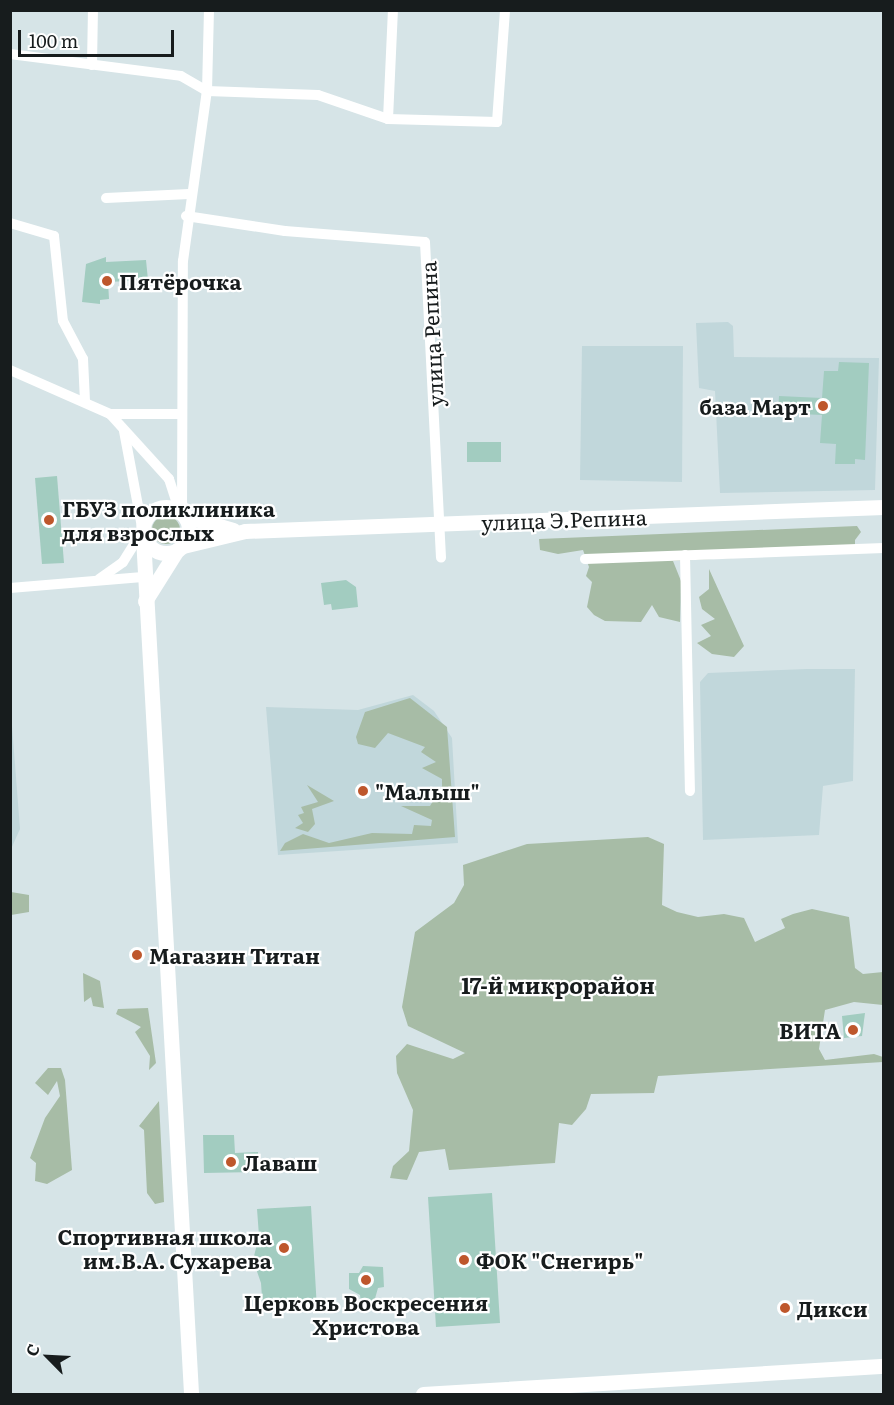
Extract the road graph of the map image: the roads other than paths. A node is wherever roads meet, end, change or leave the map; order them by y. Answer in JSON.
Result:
{"nodes":[{"id":1,"x":93,"y":10,"type":"edge"},
{"id":2,"x":209,"y":10,"type":"edge"},
{"id":3,"x":393,"y":10,"type":"edge"},
{"id":4,"x":505,"y":10,"type":"edge"},
{"id":5,"x":10,"y":54,"type":"edge"},
{"id":6,"x":92,"y":65,"type":"junction"},
{"id":7,"x":207,"y":91,"type":"junction"},
{"id":8,"x":388,"y":119,"type":"junction"},
{"id":9,"x":189,"y":195,"type":"junction"},
{"id":10,"x":106,"y":198,"type":"dead end"},
{"id":11,"x":186,"y":216,"type":"junction"},
{"id":12,"x":10,"y":223,"type":"edge"},
{"id":13,"x":10,"y":370,"type":"edge"},
{"id":14,"x":85,"y":401,"type":"junction"},
{"id":15,"x":182,"y":414,"type":"junction"},
{"id":16,"x":113,"y":417,"type":"junction"},
{"id":17,"x":884,"y":507,"type":"edge"},
{"id":18,"x":182,"y":513,"type":"junction"},
{"id":19,"x":440,"y":524,"type":"junction"},
{"id":20,"x":245,"y":531,"type":"junction"},
{"id":21,"x":142,"y":532,"type":"junction"},
{"id":22,"x":180,"y":548,"type":"junction"},
{"id":23,"x":884,"y":548,"type":"edge"},
{"id":24,"x":685,"y":555,"type":"junction"},
{"id":25,"x":441,"y":558,"type":"dead end"},
{"id":26,"x":585,"y":559,"type":"dead end"},
{"id":27,"x":143,"y":577,"type":"junction"},
{"id":28,"x":91,"y":581,"type":"junction"},
{"id":29,"x":10,"y":588,"type":"edge"},
{"id":30,"x":143,"y":603,"type":"junction"},
{"id":31,"x":690,"y":791,"type":"dead end"},
{"id":32,"x":884,"y":1366,"type":"edge"},
{"id":33,"x":191,"y":1395,"type":"edge"},
{"id":34,"x":423,"y":1395,"type":"edge"}],
"edges":[{"from":1,"to":6,"type":"street"},
{"from":2,"to":7,"type":"street"},
{"from":3,"to":8,"type":"street"},
{"from":4,"to":8,"type":"street"},
{"from":5,"to":6,"type":"street"},
{"from":6,"to":7,"type":"street"},
{"from":7,"to":8,"type":"street"},
{"from":7,"to":9,"type":"street"},
{"from":9,"to":10,"type":"street"},
{"from":9,"to":11,"type":"street"},
{"from":11,"to":15,"type":"street"},
{"from":11,"to":19,"type":"street","name":"улица Репина"},
{"from":12,"to":14,"type":"street"},
{"from":13,"to":14,"type":"street"},
{"from":14,"to":16,"type":"street"},
{"from":15,"to":16,"type":"street"},
{"from":15,"to":18,"type":"street"},
{"from":16,"to":18,"type":"street"},
{"from":16,"to":21,"type":"street"},
{"from":17,"to":19,"type":"street","name":"улица Э.Репина"},
{"from":18,"to":20,"type":"street","name":"улица Э.Репина"},
{"from":18,"to":21,"type":"street"},
{"from":18,"to":22,"type":"street"},
{"from":19,"to":20,"type":"street","name":"улица Э.Репина"},
{"from":19,"to":25,"type":"street","name":"улица Репина"},
{"from":20,"to":22,"type":"street","name":"улица Э.Репина"},
{"from":21,"to":22,"type":"street"},
{"from":21,"to":27,"type":"street"},
{"from":21,"to":28,"type":"street"},
{"from":22,"to":30,"type":"street"},
{"from":23,"to":24,"type":"street"},
{"from":24,"to":26,"type":"street"},
{"from":24,"to":31,"type":"street"},
{"from":27,"to":28,"type":"street"},
{"from":27,"to":30,"type":"street"},
{"from":28,"to":29,"type":"street"},
{"from":30,"to":33,"type":"street"},
{"from":32,"to":34,"type":"street"}]}
